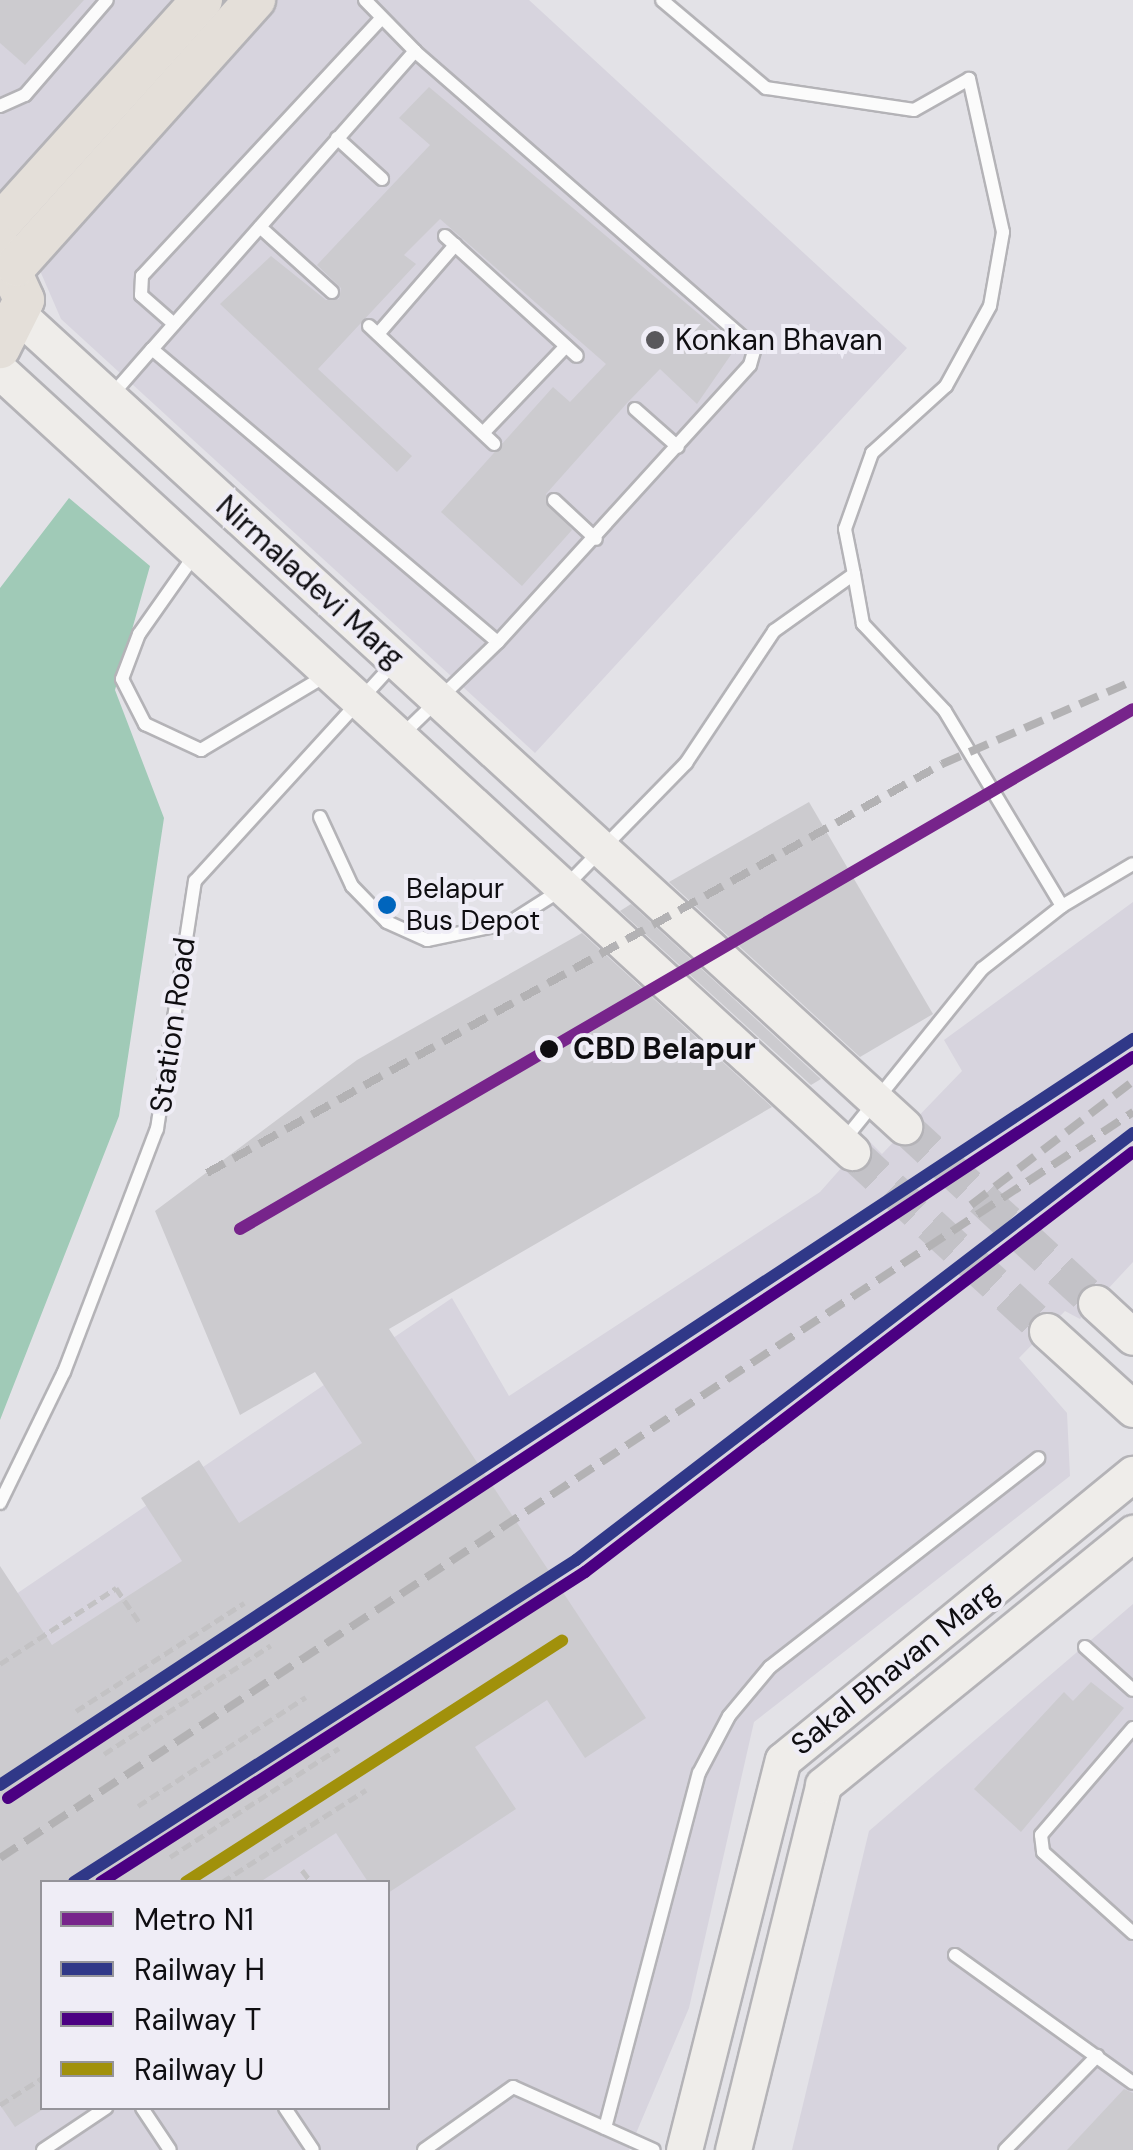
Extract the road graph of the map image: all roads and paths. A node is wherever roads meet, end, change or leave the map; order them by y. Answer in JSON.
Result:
{"nodes":[{"id":1,"x":202,"y":0,"type":"edge"},
{"id":2,"x":254,"y":0,"type":"edge"},
{"id":3,"x":365,"y":0,"type":"edge"},
{"id":4,"x":662,"y":0,"type":"edge"},
{"id":5,"x":102,"y":2,"type":"edge"},
{"id":6,"x":382,"y":18,"type":"junction"},
{"id":7,"x":415,"y":52,"type":"junction"},
{"id":8,"x":0,"y":106,"type":"edge"},
{"id":9,"x":337,"y":138,"type":"junction"},
{"id":10,"x":382,"y":179,"type":"dead end"},
{"id":11,"x":0,"y":224,"type":"edge"},
{"id":12,"x":260,"y":228,"type":"junction"},
{"id":13,"x":8,"y":256,"type":"edge"},
{"id":14,"x":332,"y":292,"type":"dead end"},
{"id":15,"x":174,"y":324,"type":"junction"},
{"id":16,"x":10,"y":333,"type":"edge"},
{"id":17,"x":566,"y":346,"type":"junction"},
{"id":18,"x":152,"y":349,"type":"junction"},
{"id":19,"x":577,"y":356,"type":"dead end"},
{"id":20,"x":0,"y":372,"type":"edge"},
{"id":21,"x":109,"y":398,"type":"junction"},
{"id":22,"x":635,"y":409,"type":"dead end"},
{"id":23,"x":483,"y":433,"type":"junction"},
{"id":24,"x":494,"y":444,"type":"dead end"},
{"id":25,"x":678,"y":447,"type":"junction"},
{"id":26,"x":554,"y":500,"type":"dead end"},
{"id":27,"x":596,"y":539,"type":"junction"},
{"id":28,"x":198,"y":551,"type":"junction"},
{"id":29,"x":854,"y":574,"type":"junction"},
{"id":30,"x":498,"y":642,"type":"junction"},
{"id":31,"x":396,"y":661,"type":"junction"},
{"id":32,"x":329,"y":673,"type":"junction"},
{"id":33,"x":359,"y":700,"type":"junction"},
{"id":34,"x":440,"y":701,"type":"junction"},
{"id":35,"x":399,"y":737,"type":"junction"},
{"id":36,"x":320,"y":817,"type":"dead end"},
{"id":37,"x":599,"y":847,"type":"junction"},
{"id":38,"x":1133,"y":864,"type":"edge"},
{"id":39,"x":564,"y":888,"type":"junction"},
{"id":40,"x":1062,"y":906,"type":"junction"},
{"id":41,"x":891,"y":1114,"type":"junction"},
{"id":42,"x":847,"y":1148,"type":"joint"},
{"id":43,"x":1096,"y":1303,"type":"tunnel mouth"},
{"id":44,"x":1047,"y":1331,"type":"tunnel mouth"},
{"id":45,"x":1133,"y":1337,"type":"edge"},
{"id":46,"x":1133,"y":1409,"type":"edge"},
{"id":47,"x":1038,"y":1458,"type":"dead end"},
{"id":48,"x":1133,"y":1474,"type":"edge"},
{"id":49,"x":0,"y":1502,"type":"edge"},
{"id":50,"x":1133,"y":1534,"type":"edge"},
{"id":51,"x":244,"y":1603,"type":"dead end"},
{"id":52,"x":139,"y":1622,"type":"dead end"},
{"id":53,"x":271,"y":1645,"type":"dead end"},
{"id":54,"x":1085,"y":1647,"type":"dead end"},
{"id":55,"x":0,"y":1664,"type":"edge"},
{"id":56,"x":1133,"y":1690,"type":"edge"},
{"id":57,"x":306,"y":1697,"type":"dead end"},
{"id":58,"x":76,"y":1711,"type":"dead end"},
{"id":59,"x":1133,"y":1728,"type":"edge"},
{"id":60,"x":339,"y":1748,"type":"dead end"},
{"id":61,"x":104,"y":1754,"type":"dead end"},
{"id":62,"x":366,"y":1790,"type":"dead end"},
{"id":63,"x":138,"y":1806,"type":"dead end"},
{"id":64,"x":170,"y":1856,"type":"dead end"},
{"id":65,"x":302,"y":1870,"type":"dead end"},
{"id":66,"x":225,"y":1880,"type":"edge"},
{"id":67,"x":310,"y":1880,"type":"edge"},
{"id":68,"x":1133,"y":1933,"type":"edge"},
{"id":69,"x":956,"y":1954,"type":"dead end"},
{"id":70,"x":1097,"y":2056,"type":"junction"},
{"id":71,"x":40,"y":2079,"type":"edge"},
{"id":72,"x":1133,"y":2083,"type":"edge"},
{"id":73,"x":0,"y":2106,"type":"edge"},
{"id":74,"x":103,"y":2110,"type":"edge"},
{"id":75,"x":143,"y":2110,"type":"edge"},
{"id":76,"x":286,"y":2110,"type":"edge"},
{"id":77,"x":604,"y":2128,"type":"junction"},
{"id":78,"x":43,"y":2150,"type":"edge"},
{"id":79,"x":170,"y":2150,"type":"edge"},
{"id":80,"x":313,"y":2150,"type":"edge"},
{"id":81,"x":424,"y":2150,"type":"edge"},
{"id":82,"x":654,"y":2150,"type":"edge"},
{"id":83,"x":684,"y":2150,"type":"edge"},
{"id":84,"x":733,"y":2150,"type":"edge"},
{"id":85,"x":1005,"y":2150,"type":"edge"}],
"edges":[{"from":1,"to":11,"type":"main road"},
{"from":2,"to":13,"type":"main road"},
{"from":3,"to":6,"type":"lane"},
{"from":4,"to":29,"type":"lane"},
{"from":5,"to":8,"type":"lane"},
{"from":6,"to":7,"type":"lane"},
{"from":6,"to":15,"type":"lane"},
{"from":7,"to":9,"type":"lane"},
{"from":7,"to":25,"type":"lane"},
{"from":9,"to":10,"type":"lane"},
{"from":9,"to":12,"type":"lane"},
{"from":12,"to":14,"type":"lane"},
{"from":12,"to":15,"type":"lane"},
{"from":13,"to":16,"type":"main road"},
{"from":15,"to":18,"type":"lane"},
{"from":16,"to":21,"type":"main road","name":"Nirmaladevi Marg"},
{"from":17,"to":19,"type":"lane"},
{"from":17,"to":23,"type":"lane"},
{"from":17,"to":23,"type":"lane"},
{"from":18,"to":21,"type":"lane"},
{"from":18,"to":30,"type":"lane"},
{"from":20,"to":28,"type":"main road","name":"Nirmaladevi Marg"},
{"from":21,"to":31,"type":"main road","name":"Nirmaladevi Marg"},
{"from":22,"to":25,"type":"lane"},
{"from":23,"to":24,"type":"lane"},
{"from":25,"to":27,"type":"lane"},
{"from":26,"to":27,"type":"lane"},
{"from":27,"to":30,"type":"lane"},
{"from":28,"to":32,"type":"main road","name":"Nirmaladevi Marg"},
{"from":28,"to":32,"type":"lane"},
{"from":29,"to":37,"type":"lane"},
{"from":29,"to":40,"type":"lane"},
{"from":30,"to":34,"type":"lane"},
{"from":31,"to":33,"type":"lane","name":"Station Road"},
{"from":31,"to":34,"type":"main road","name":"Nirmaladevi Marg"},
{"from":32,"to":33,"type":"main road","name":"Nirmaladevi Marg"},
{"from":33,"to":35,"type":"main road","name":"Nirmaladevi Marg"},
{"from":33,"to":49,"type":"lane","name":"Station Road"},
{"from":34,"to":35,"type":"lane"},
{"from":34,"to":37,"type":"main road","name":"Nirmaladevi Marg"},
{"from":35,"to":39,"type":"main road","name":"Nirmaladevi Marg"},
{"from":36,"to":39,"type":"lane"},
{"from":37,"to":39,"type":"lane"},
{"from":37,"to":41,"type":"main road","name":"Nirmaladevi Marg"},
{"from":38,"to":40,"type":"lane"},
{"from":39,"to":42,"type":"main road","name":"Nirmaladevi Marg"},
{"from":40,"to":41,"type":"lane"},
{"from":41,"to":42,"type":"lane"},
{"from":43,"to":45,"type":"main road"},
{"from":44,"to":46,"type":"main road"},
{"from":47,"to":77,"type":"lane"},
{"from":48,"to":83,"type":"main road","name":"Sakal Bhavan Marg"},
{"from":50,"to":84,"type":"main road","name":"Sakal Bhavan Marg"},
{"from":51,"to":58,"type":"path"},
{"from":52,"to":55,"type":"path"},
{"from":53,"to":61,"type":"path"},
{"from":54,"to":56,"type":"lane"},
{"from":57,"to":63,"type":"path"},
{"from":59,"to":68,"type":"lane"},
{"from":60,"to":64,"type":"path"},
{"from":62,"to":66,"type":"path"},
{"from":65,"to":67,"type":"path"},
{"from":69,"to":70,"type":"lane"},
{"from":70,"to":72,"type":"lane"},
{"from":70,"to":85,"type":"lane"},
{"from":71,"to":73,"type":"path"},
{"from":74,"to":78,"type":"lane"},
{"from":75,"to":79,"type":"lane"},
{"from":76,"to":80,"type":"lane"},
{"from":77,"to":81,"type":"lane"},
{"from":77,"to":82,"type":"lane"}]}
